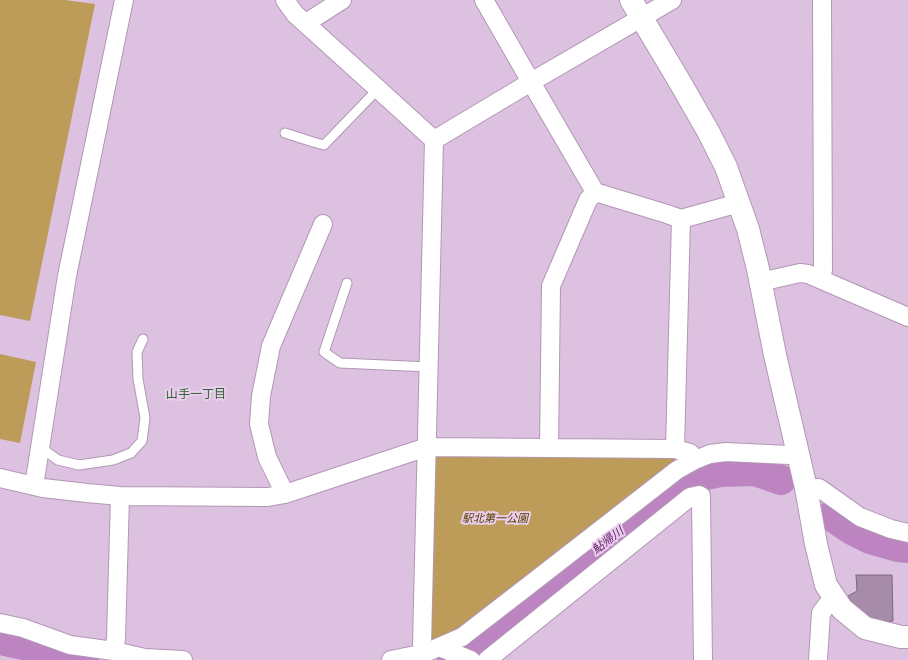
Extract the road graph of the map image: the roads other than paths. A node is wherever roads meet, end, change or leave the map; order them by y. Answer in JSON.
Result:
{"nodes":[{"id":1,"x":124,"y":0,"type":"edge"},
{"id":2,"x":285,"y":0,"type":"edge"},
{"id":3,"x":342,"y":0,"type":"edge"},
{"id":4,"x":484,"y":0,"type":"edge"},
{"id":5,"x":672,"y":0,"type":"edge"},
{"id":6,"x":822,"y":0,"type":"edge"},
{"id":7,"x":636,"y":9,"type":"edge"},
{"id":8,"x":306,"y":23,"type":"junction"},
{"id":9,"x":530,"y":82,"type":"junction"},
{"id":10,"x":378,"y":89,"type":"junction"},
{"id":11,"x":286,"y":133,"type":"dead end"},
{"id":12,"x":434,"y":140,"type":"junction"},
{"id":13,"x":595,"y":192,"type":"junction"},
{"id":14,"x":739,"y":203,"type":"junction"},
{"id":15,"x":680,"y":219,"type":"junction"},
{"id":16,"x":323,"y":224,"type":"dead end"},
{"id":17,"x":820,"y":279,"type":"junction"},
{"id":18,"x":760,"y":282,"type":"junction"},
{"id":19,"x":347,"y":283,"type":"dead end"},
{"id":20,"x":908,"y":317,"type":"edge"},
{"id":21,"x":143,"y":339,"type":"dead end"},
{"id":22,"x":429,"y":367,"type":"junction"},
{"id":23,"x":40,"y":447,"type":"junction"},
{"id":24,"x":427,"y":447,"type":"junction"},
{"id":25,"x":549,"y":448,"type":"junction"},
{"id":26,"x":675,"y":449,"type":"junction"},
{"id":27,"x":798,"y":453,"type":"junction"},
{"id":28,"x":694,"y":460,"type":"junction"},
{"id":29,"x":0,"y":478,"type":"edge"},
{"id":30,"x":34,"y":486,"type":"junction"},
{"id":31,"x":806,"y":488,"type":"junction"},
{"id":32,"x":284,"y":494,"type":"junction"},
{"id":33,"x":120,"y":496,"type":"junction"},
{"id":34,"x":908,"y":533,"type":"edge"},
{"id":35,"x":835,"y":599,"type":"junction"},
{"id":36,"x":0,"y":623,"type":"edge"},
{"id":37,"x":908,"y":637,"type":"edge"},
{"id":38,"x":437,"y":650,"type":"junction"},
{"id":39,"x":114,"y":652,"type":"junction"},
{"id":40,"x":183,"y":660,"type":"edge"},
{"id":41,"x":391,"y":660,"type":"edge"},
{"id":42,"x":471,"y":660,"type":"edge"},
{"id":43,"x":487,"y":660,"type":"edge"},
{"id":44,"x":703,"y":660,"type":"edge"},
{"id":45,"x":818,"y":660,"type":"edge"}],
"edges":[{"from":1,"to":23,"type":"street"},
{"from":2,"to":8,"type":"street"},
{"from":3,"to":8,"type":"street"},
{"from":4,"to":9,"type":"street"},
{"from":5,"to":7,"type":"street"},
{"from":6,"to":17,"type":"street"},
{"from":7,"to":9,"type":"street"},
{"from":7,"to":14,"type":"street"},
{"from":8,"to":10,"type":"street"},
{"from":9,"to":12,"type":"street"},
{"from":9,"to":13,"type":"street"},
{"from":10,"to":11,"type":"lane"},
{"from":10,"to":12,"type":"street"},
{"from":12,"to":22,"type":"street"},
{"from":13,"to":15,"type":"street"},
{"from":13,"to":25,"type":"street"},
{"from":14,"to":15,"type":"street"},
{"from":14,"to":18,"type":"street"},
{"from":15,"to":26,"type":"street"},
{"from":16,"to":32,"type":"street"},
{"from":17,"to":18,"type":"street"},
{"from":17,"to":20,"type":"street"},
{"from":18,"to":27,"type":"street"},
{"from":19,"to":22,"type":"lane"},
{"from":21,"to":23,"type":"lane"},
{"from":22,"to":24,"type":"street"},
{"from":23,"to":30,"type":"street"},
{"from":24,"to":25,"type":"street"},
{"from":24,"to":32,"type":"street"},
{"from":24,"to":38,"type":"street"},
{"from":25,"to":26,"type":"street"},
{"from":26,"to":28,"type":"street"},
{"from":27,"to":28,"type":"street"},
{"from":27,"to":31,"type":"street"},
{"from":28,"to":38,"type":"street"},
{"from":29,"to":30,"type":"street"},
{"from":30,"to":33,"type":"street"},
{"from":31,"to":34,"type":"street"},
{"from":31,"to":35,"type":"street"},
{"from":32,"to":33,"type":"street"},
{"from":33,"to":39,"type":"street"},
{"from":35,"to":37,"type":"street"},
{"from":35,"to":45,"type":"street"},
{"from":36,"to":39,"type":"street"},
{"from":38,"to":41,"type":"street"},
{"from":38,"to":42,"type":"street"},
{"from":39,"to":40,"type":"street"},
{"from":43,"to":44,"type":"street"}]}
